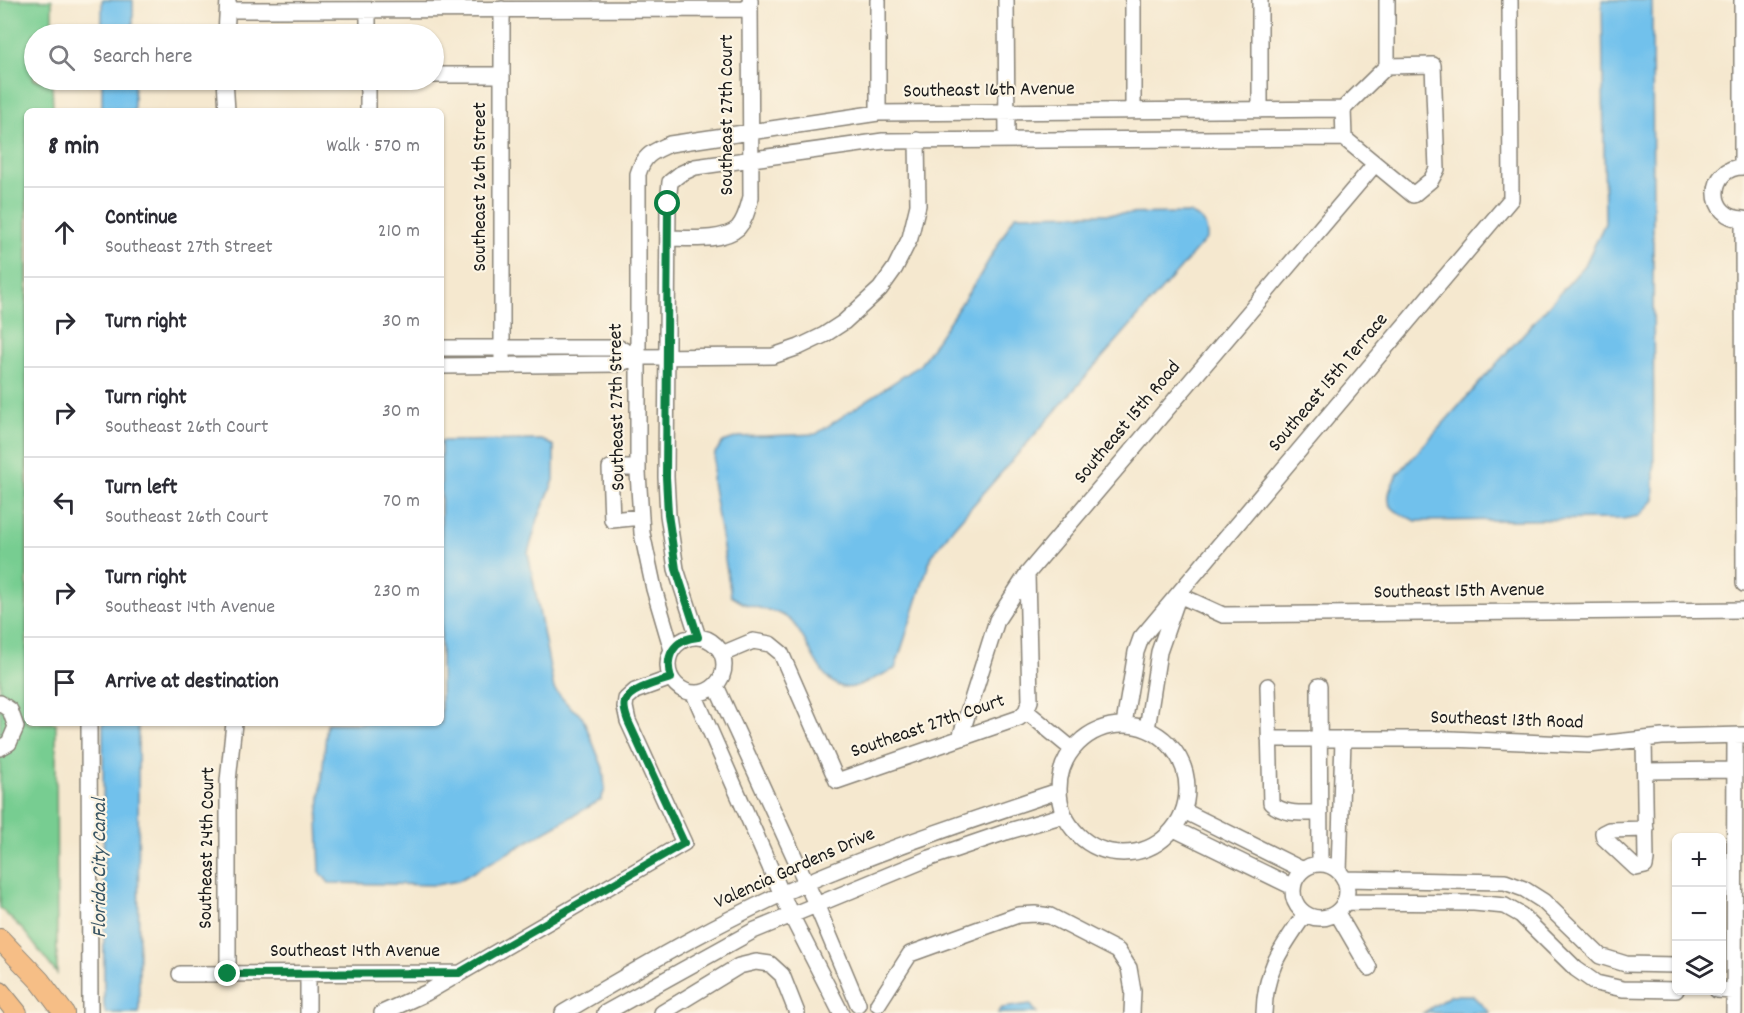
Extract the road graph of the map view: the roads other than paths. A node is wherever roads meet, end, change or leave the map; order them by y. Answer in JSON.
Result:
{"nodes":[{"id":1,"x":878,"y":0,"type":"edge"},
{"id":2,"x":1006,"y":0,"type":"edge"},
{"id":3,"x":1133,"y":0,"type":"edge"},
{"id":4,"x":1260,"y":0,"type":"edge"},
{"id":5,"x":1387,"y":0,"type":"edge"},
{"id":6,"x":1510,"y":0,"type":"edge"},
{"id":7,"x":1742,"y":0,"type":"edge"},
{"id":8,"x":228,"y":5,"type":"edge"},
{"id":9,"x":750,"y":5,"type":"edge"},
{"id":10,"x":502,"y":9,"type":"junction"},
{"id":11,"x":368,"y":10,"type":"junction"},
{"id":12,"x":227,"y":24,"type":"edge"},
{"id":13,"x":368,"y":24,"type":"edge"},
{"id":14,"x":1387,"y":66,"type":"junction"},
{"id":15,"x":444,"y":75,"type":"edge"},
{"id":16,"x":502,"y":75,"type":"junction"},
{"id":17,"x":226,"y":90,"type":"edge"},
{"id":18,"x":368,"y":90,"type":"edge"},
{"id":19,"x":227,"y":108,"type":"edge"},
{"id":20,"x":368,"y":108,"type":"edge"},
{"id":21,"x":1343,"y":109,"type":"junction"},
{"id":22,"x":1260,"y":110,"type":"junction"},
{"id":23,"x":1133,"y":111,"type":"junction"},
{"id":24,"x":1007,"y":112,"type":"junction"},
{"id":25,"x":878,"y":113,"type":"junction"},
{"id":26,"x":750,"y":133,"type":"junction"},
{"id":27,"x":1344,"y":138,"type":"junction"},
{"id":28,"x":1007,"y":139,"type":"junction"},
{"id":29,"x":917,"y":140,"type":"junction"},
{"id":30,"x":751,"y":160,"type":"junction"},
{"id":31,"x":642,"y":161,"type":"joint"},
{"id":32,"x":1376,"y":164,"type":"junction"},
{"id":33,"x":1743,"y":167,"type":"edge"},
{"id":34,"x":1743,"y":219,"type":"edge"},
{"id":35,"x":668,"y":238,"type":"junction"},
{"id":36,"x":444,"y":348,"type":"edge"},
{"id":37,"x":502,"y":348,"type":"junction"},
{"id":38,"x":638,"y":357,"type":"junction"},
{"id":39,"x":667,"y":357,"type":"junction"},
{"id":40,"x":502,"y":365,"type":"junction"},
{"id":41,"x":444,"y":366,"type":"edge"},
{"id":42,"x":638,"y":468,"type":"junction"},
{"id":43,"x":641,"y":518,"type":"junction"},
{"id":44,"x":1028,"y":574,"type":"junction"},
{"id":45,"x":1744,"y":584,"type":"edge"},
{"id":46,"x":1179,"y":595,"type":"junction"},
{"id":47,"x":1744,"y":610,"type":"edge"},
{"id":48,"x":698,"y":637,"type":"junction"},
{"id":49,"x":1141,"y":638,"type":"junction"},
{"id":50,"x":672,"y":650,"type":"junction"},
{"id":51,"x":1159,"y":652,"type":"junction"},
{"id":52,"x":722,"y":654,"type":"junction"},
{"id":53,"x":671,"y":678,"type":"junction"},
{"id":54,"x":716,"y":686,"type":"junction"},
{"id":55,"x":1268,"y":686,"type":"dead end"},
{"id":56,"x":1319,"y":686,"type":"dead end"},
{"id":57,"x":694,"y":694,"type":"junction"},
{"id":58,"x":0,"y":703,"type":"edge"},
{"id":59,"x":1026,"y":711,"type":"junction"},
{"id":60,"x":730,"y":715,"type":"junction"},
{"id":61,"x":708,"y":724,"type":"junction"},
{"id":62,"x":1124,"y":724,"type":"junction"},
{"id":63,"x":89,"y":726,"type":"edge"},
{"id":64,"x":234,"y":726,"type":"edge"},
{"id":65,"x":1147,"y":729,"type":"junction"},
{"id":66,"x":1739,"y":735,"type":"edge"},
{"id":67,"x":960,"y":738,"type":"junction"},
{"id":68,"x":1269,"y":739,"type":"junction"},
{"id":69,"x":1319,"y":739,"type":"junction"},
{"id":70,"x":1343,"y":739,"type":"junction"},
{"id":71,"x":1644,"y":739,"type":"junction"},
{"id":72,"x":0,"y":748,"type":"edge"},
{"id":73,"x":1072,"y":749,"type":"junction"},
{"id":74,"x":1735,"y":770,"type":"junction"},
{"id":75,"x":1645,"y":771,"type":"junction"},
{"id":76,"x":1058,"y":791,"type":"junction"},
{"id":77,"x":1184,"y":811,"type":"junction"},
{"id":78,"x":1320,"y":813,"type":"junction"},
{"id":79,"x":1064,"y":815,"type":"junction"},
{"id":80,"x":1174,"y":829,"type":"junction"},
{"id":81,"x":1646,"y":829,"type":"dead end"},
{"id":82,"x":1320,"y":864,"type":"junction"},
{"id":83,"x":1303,"y":870,"type":"junction"},
{"id":84,"x":1342,"y":876,"type":"junction"},
{"id":85,"x":807,"y":883,"type":"junction"},
{"id":86,"x":1293,"y":887,"type":"junction"},
{"id":87,"x":782,"y":894,"type":"junction"},
{"id":88,"x":816,"y":904,"type":"junction"},
{"id":89,"x":1341,"y":907,"type":"junction"},
{"id":90,"x":1305,"y":914,"type":"junction"},
{"id":91,"x":791,"y":915,"type":"junction"},
{"id":92,"x":0,"y":939,"type":"edge"},
{"id":93,"x":1672,"y":965,"type":"edge"},
{"id":94,"x":1727,"y":967,"type":"edge"},
{"id":95,"x":1369,"y":968,"type":"dead end"},
{"id":96,"x":459,"y":973,"type":"junction"},
{"id":97,"x":180,"y":974,"type":"dead end"},
{"id":98,"x":228,"y":974,"type":"junction"},
{"id":99,"x":308,"y":974,"type":"junction"},
{"id":100,"x":1672,"y":990,"type":"edge"},
{"id":101,"x":1726,"y":991,"type":"edge"},
{"id":102,"x":1733,"y":991,"type":"junction"},
{"id":103,"x":0,"y":992,"type":"edge"},
{"id":104,"x":884,"y":1009,"type":"edge"},
{"id":105,"x":848,"y":1010,"type":"edge"},
{"id":106,"x":17,"y":1013,"type":"edge"},
{"id":107,"x":64,"y":1013,"type":"edge"},
{"id":108,"x":90,"y":1013,"type":"edge"},
{"id":109,"x":308,"y":1013,"type":"edge"},
{"id":110,"x":382,"y":1013,"type":"edge"},
{"id":111,"x":562,"y":1013,"type":"edge"},
{"id":112,"x":605,"y":1013,"type":"edge"},
{"id":113,"x":662,"y":1013,"type":"edge"},
{"id":114,"x":796,"y":1013,"type":"edge"},
{"id":115,"x":1132,"y":1013,"type":"edge"},
{"id":116,"x":1264,"y":1013,"type":"edge"},
{"id":117,"x":1734,"y":1013,"type":"edge"}],
"edges":[{"from":1,"to":25,"type":"street"},
{"from":2,"to":24,"type":"street"},
{"from":3,"to":23,"type":"street"},
{"from":4,"to":22,"type":"street"},
{"from":5,"to":14,"type":"street"},
{"from":6,"to":46,"type":"street","name":"Southeast 15th Terrace"},
{"from":7,"to":33,"type":"street"},
{"from":8,"to":11,"type":"street"},
{"from":8,"to":12,"type":"street"},
{"from":9,"to":10,"type":"street"},
{"from":9,"to":26,"type":"street","name":"Southeast 27th Court"},
{"from":10,"to":11,"type":"street"},
{"from":10,"to":16,"type":"street","name":"Southeast 26th Street"},
{"from":11,"to":13,"type":"street"},
{"from":14,"to":21,"type":"street"},
{"from":14,"to":32,"type":"street"},
{"from":15,"to":16,"type":"street"},
{"from":16,"to":37,"type":"street","name":"Southeast 26th Street"},
{"from":17,"to":19,"type":"street"},
{"from":18,"to":20,"type":"street"},
{"from":21,"to":22,"type":"street","name":"Southeast 16th Avenue"},
{"from":21,"to":27,"type":"street"},
{"from":22,"to":23,"type":"street","name":"Southeast 16th Avenue"},
{"from":23,"to":24,"type":"street","name":"Southeast 16th Avenue"},
{"from":24,"to":25,"type":"street","name":"Southeast 16th Avenue"},
{"from":24,"to":28,"type":"street"},
{"from":25,"to":26,"type":"street","name":"Southeast 16th Avenue"},
{"from":26,"to":30,"type":"street","name":"Southeast 27th Court"},
{"from":26,"to":31,"type":"street","name":"Southeast 16th Avenue"},
{"from":27,"to":28,"type":"street"},
{"from":27,"to":32,"type":"street"},
{"from":28,"to":29,"type":"street"},
{"from":29,"to":30,"type":"street"},
{"from":29,"to":39,"type":"street"},
{"from":30,"to":35,"type":"street"},
{"from":30,"to":35,"type":"street","name":"Southeast 27th Court"},
{"from":31,"to":38,"type":"street","name":"Southeast 27th Street"},
{"from":32,"to":44,"type":"street","name":"Southeast 15th Road"},
{"from":33,"to":34,"type":"street"},
{"from":34,"to":45,"type":"street"},
{"from":35,"to":39,"type":"street"},
{"from":36,"to":37,"type":"street"},
{"from":37,"to":38,"type":"street"},
{"from":37,"to":40,"type":"street","name":"Southeast 26th Street"},
{"from":38,"to":39,"type":"street"},
{"from":38,"to":40,"type":"street"},
{"from":38,"to":42,"type":"street","name":"Southeast 27th Street"},
{"from":39,"to":48,"type":"street"},
{"from":40,"to":41,"type":"street"},
{"from":42,"to":43,"type":"street","name":"Southeast 27th Street"},
{"from":42,"to":43,"type":"street"},
{"from":43,"to":50,"type":"street","name":"Southeast 27th Street"},
{"from":44,"to":59,"type":"street","name":"Southeast 27th Court"},
{"from":44,"to":67,"type":"street","name":"Southeast 15th Road"},
{"from":46,"to":47,"type":"street","name":"Southeast 15th Avenue"},
{"from":46,"to":49,"type":"street","name":"Southeast 15th Terrace"},
{"from":46,"to":51,"type":"street","name":"Southeast 15th Terrace"},
{"from":48,"to":50,"type":"street"},
{"from":48,"to":52,"type":"street"},
{"from":49,"to":51,"type":"street"},
{"from":49,"to":62,"type":"street","name":"Southeast 15th Terrace"},
{"from":50,"to":53,"type":"street"},
{"from":51,"to":65,"type":"street","name":"Southeast 15th Terrace"},
{"from":52,"to":54,"type":"street"},
{"from":52,"to":67,"type":"street","name":"Southeast 27th Court"},
{"from":53,"to":57,"type":"street"},
{"from":53,"to":96,"type":"street","name":"Southeast 14th Avenue"},
{"from":54,"to":57,"type":"street"},
{"from":54,"to":60,"type":"street"},
{"from":55,"to":68,"type":"street"},
{"from":56,"to":69,"type":"street"},
{"from":57,"to":61,"type":"street"},
{"from":58,"to":72,"type":"street"},
{"from":59,"to":67,"type":"street","name":"Southeast 27th Court"},
{"from":59,"to":73,"type":"street"},
{"from":60,"to":61,"type":"street"},
{"from":60,"to":85,"type":"street"},
{"from":61,"to":87,"type":"street"},
{"from":62,"to":65,"type":"street"},
{"from":62,"to":73,"type":"street"},
{"from":63,"to":108,"type":"street"},
{"from":64,"to":98,"type":"street","name":"Southeast 24th Court"},
{"from":65,"to":77,"type":"street"},
{"from":66,"to":71,"type":"street","name":"Southeast 13th Road"},
{"from":66,"to":74,"type":"street"},
{"from":68,"to":69,"type":"street","name":"Southeast 13th Road"},
{"from":68,"to":78,"type":"street"},
{"from":69,"to":70,"type":"street","name":"Southeast 13th Road"},
{"from":69,"to":78,"type":"street"},
{"from":70,"to":71,"type":"street","name":"Southeast 13th Road"},
{"from":70,"to":84,"type":"street"},
{"from":71,"to":75,"type":"street"},
{"from":73,"to":76,"type":"street"},
{"from":74,"to":75,"type":"street"},
{"from":74,"to":94,"type":"street"},
{"from":75,"to":81,"type":"street"},
{"from":76,"to":79,"type":"street"},
{"from":76,"to":85,"type":"street","name":"Valencia Gardens Drive"},
{"from":77,"to":80,"type":"street"},
{"from":77,"to":83,"type":"street"},
{"from":78,"to":82,"type":"street"},
{"from":79,"to":80,"type":"street"},
{"from":79,"to":88,"type":"street","name":"Valencia Gardens Drive"},
{"from":80,"to":86,"type":"street"},
{"from":82,"to":83,"type":"street"},
{"from":82,"to":84,"type":"street"},
{"from":83,"to":86,"type":"street"},
{"from":84,"to":89,"type":"street"},
{"from":84,"to":93,"type":"street"},
{"from":85,"to":87,"type":"street","name":"Valencia Gardens Drive"},
{"from":85,"to":88,"type":"street"},
{"from":86,"to":90,"type":"street"},
{"from":87,"to":91,"type":"street"},
{"from":87,"to":111,"type":"street","name":"Valencia Gardens Drive"},
{"from":88,"to":91,"type":"street","name":"Valencia Gardens Drive"},
{"from":88,"to":105,"type":"street"},
{"from":89,"to":90,"type":"street"},
{"from":89,"to":95,"type":"street"},
{"from":89,"to":100,"type":"street"},
{"from":90,"to":116,"type":"street"},
{"from":91,"to":105,"type":"street"},
{"from":91,"to":112,"type":"street","name":"Valencia Gardens Drive"},
{"from":92,"to":107,"type":"main road"},
{"from":94,"to":102,"type":"street"},
{"from":96,"to":99,"type":"street","name":"Southeast 14th Avenue"},
{"from":96,"to":110,"type":"street","name":"Southeast 14th Avenue"},
{"from":97,"to":98,"type":"street","name":"Southeast 14th Avenue"},
{"from":98,"to":99,"type":"street","name":"Southeast 14th Avenue"},
{"from":99,"to":109,"type":"street"},
{"from":101,"to":102,"type":"street"},
{"from":102,"to":117,"type":"street"},
{"from":103,"to":106,"type":"main road"},
{"from":104,"to":105,"type":"street"},
{"from":104,"to":115,"type":"street"},
{"from":113,"to":114,"type":"street"}]}
